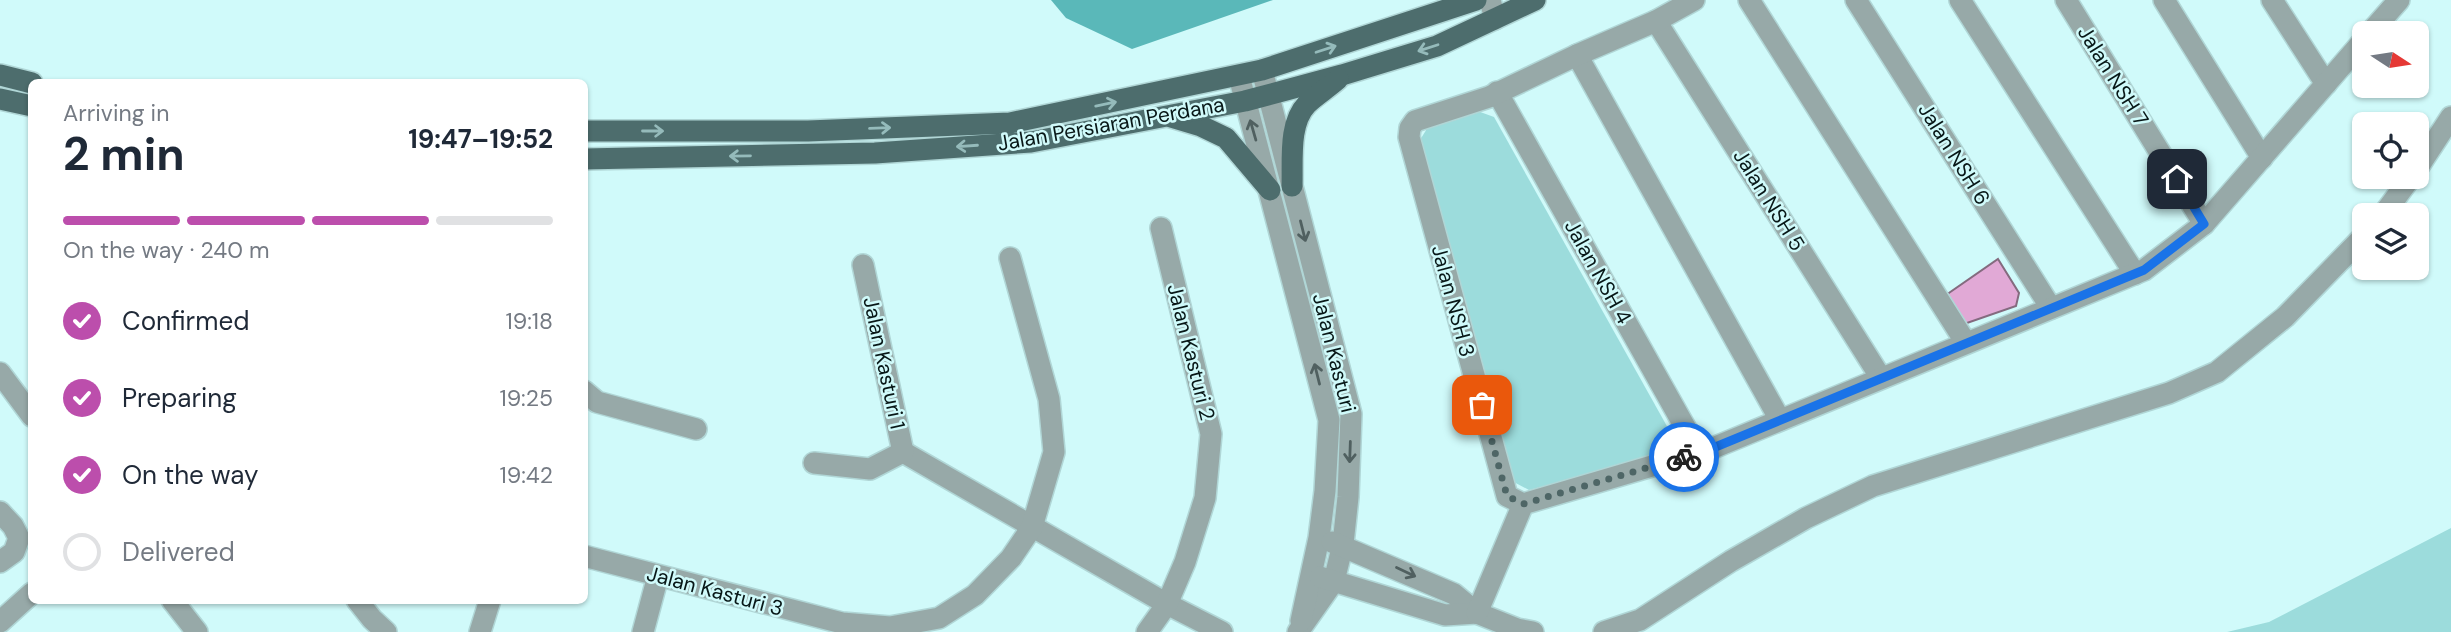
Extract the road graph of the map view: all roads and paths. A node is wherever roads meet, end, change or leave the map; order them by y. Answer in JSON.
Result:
{"nodes":[{"id":1,"x":1443,"y":0,"type":"edge"},
{"id":2,"x":1535,"y":0,"type":"edge"},
{"id":3,"x":1694,"y":0,"type":"edge"},
{"id":4,"x":1749,"y":0,"type":"edge"},
{"id":5,"x":1856,"y":0,"type":"edge"},
{"id":6,"x":1960,"y":0,"type":"edge"},
{"id":7,"x":2066,"y":0,"type":"edge"},
{"id":8,"x":2164,"y":0,"type":"edge"},
{"id":9,"x":2272,"y":0,"type":"edge"},
{"id":10,"x":2399,"y":0,"type":"edge"},
{"id":11,"x":1479,"y":8,"type":"edge"},
{"id":12,"x":2379,"y":8,"type":"edge"},
{"id":13,"x":1429,"y":16,"type":"junction"},
{"id":14,"x":1656,"y":21,"type":"junction"},
{"id":15,"x":2352,"y":54,"type":"edge"},
{"id":16,"x":1577,"y":55,"type":"junction"},
{"id":17,"x":1262,"y":70,"type":"junction"},
{"id":18,"x":0,"y":75,"type":"edge"},
{"id":19,"x":1342,"y":75,"type":"junction"},
{"id":20,"x":1239,"y":76,"type":"junction"},
{"id":21,"x":28,"y":82,"type":"edge"},
{"id":22,"x":2326,"y":84,"type":"junction"},
{"id":23,"x":1497,"y":92,"type":"junction"},
{"id":24,"x":1268,"y":96,"type":"junction"},
{"id":25,"x":0,"y":99,"type":"edge"},
{"id":26,"x":1245,"y":102,"type":"junction"},
{"id":27,"x":28,"y":105,"type":"edge"},
{"id":28,"x":1165,"y":116,"type":"junction"},
{"id":29,"x":2451,"y":117,"type":"edge"},
{"id":30,"x":588,"y":131,"type":"edge"},
{"id":31,"x":2429,"y":151,"type":"edge"},
{"id":32,"x":2262,"y":158,"type":"junction"},
{"id":33,"x":588,"y":159,"type":"edge"},
{"id":34,"x":1292,"y":186,"type":"junction"},
{"id":35,"x":2402,"y":189,"type":"edge"},
{"id":36,"x":1270,"y":190,"type":"junction"},
{"id":37,"x":2391,"y":203,"type":"edge"},
{"id":38,"x":2204,"y":224,"type":"junction"},
{"id":39,"x":1161,"y":228,"type":"dead end"},
{"id":40,"x":2352,"y":248,"type":"edge"},
{"id":41,"x":1010,"y":258,"type":"dead end"},
{"id":42,"x":863,"y":265,"type":"dead end"},
{"id":43,"x":2135,"y":274,"type":"junction"},
{"id":44,"x":2051,"y":308,"type":"junction"},
{"id":45,"x":1966,"y":343,"type":"junction"},
{"id":46,"x":0,"y":373,"type":"edge"},
{"id":47,"x":1881,"y":378,"type":"junction"},
{"id":48,"x":588,"y":394,"type":"edge"},
{"id":49,"x":28,"y":411,"type":"edge"},
{"id":50,"x":1780,"y":420,"type":"junction"},
{"id":51,"x":696,"y":429,"type":"dead end"},
{"id":52,"x":903,"y":452,"type":"junction"},
{"id":53,"x":1699,"y":452,"type":"junction"},
{"id":54,"x":814,"y":463,"type":"dead end"},
{"id":55,"x":1523,"y":504,"type":"junction"},
{"id":56,"x":0,"y":512,"type":"edge"},
{"id":57,"x":1032,"y":527,"type":"junction"},
{"id":58,"x":1319,"y":538,"type":"junction"},
{"id":59,"x":1343,"y":544,"type":"junction"},
{"id":60,"x":588,"y":557,"type":"edge"},
{"id":61,"x":0,"y":562,"type":"edge"},
{"id":62,"x":1311,"y":573,"type":"junction"},
{"id":63,"x":658,"y":576,"type":"junction"},
{"id":64,"x":1334,"y":581,"type":"junction"},
{"id":65,"x":28,"y":597,"type":"edge"},
{"id":66,"x":175,"y":604,"type":"edge"},
{"id":67,"x":360,"y":604,"type":"edge"},
{"id":68,"x":489,"y":604,"type":"edge"},
{"id":69,"x":1167,"y":604,"type":"junction"},
{"id":70,"x":1477,"y":613,"type":"junction"},
{"id":71,"x":0,"y":622,"type":"edge"},
{"id":72,"x":1298,"y":631,"type":"edge"},
{"id":73,"x":197,"y":632,"type":"edge"},
{"id":74,"x":386,"y":632,"type":"edge"},
{"id":75,"x":480,"y":632,"type":"edge"},
{"id":76,"x":643,"y":632,"type":"edge"},
{"id":77,"x":1147,"y":632,"type":"edge"},
{"id":78,"x":1222,"y":632,"type":"edge"},
{"id":79,"x":1533,"y":632,"type":"edge"},
{"id":80,"x":1604,"y":632,"type":"edge"}],
"edges":[{"from":1,"to":13,"type":"main road"},
{"from":2,"to":11,"type":"main road","name":"Jalan Persiaran Perdana"},
{"from":3,"to":14,"type":"street"},
{"from":4,"to":45,"type":"street"},
{"from":5,"to":44,"type":"street","name":"Jalan NSH 6"},
{"from":6,"to":43,"type":"street"},
{"from":7,"to":38,"type":"street","name":"Jalan NSH 7"},
{"from":8,"to":32,"type":"street"},
{"from":9,"to":22,"type":"street"},
{"from":10,"to":12,"type":"street"},
{"from":11,"to":13,"type":"main road","name":"Jalan Persiaran Perdana"},
{"from":11,"to":19,"type":"main road","name":"Jalan Persiaran Perdana","one_way":true},
{"from":17,"to":13,"type":"main road","name":"Jalan Persiaran Perdana","one_way":true},
{"from":14,"to":16,"type":"street"},
{"from":14,"to":47,"type":"street","name":"Jalan NSH 5"},
{"from":15,"to":22,"type":"street"},
{"from":16,"to":23,"type":"street"},
{"from":16,"to":50,"type":"street"},
{"from":17,"to":20,"type":"main road","name":"Jalan Persiaran Perdana"},
{"from":17,"to":24,"type":"street","name":"Jalan Kasturi"},
{"from":18,"to":21,"type":"main road"},
{"from":19,"to":24,"type":"main road","name":"Jalan Persiaran Perdana"},
{"from":19,"to":34,"type":"main road"},
{"from":20,"to":26,"type":"street","name":"Jalan Kasturi"},
{"from":30,"to":20,"type":"main road","name":"Jalan Persiaran Perdana","one_way":true},
{"from":22,"to":32,"type":"street"},
{"from":23,"to":53,"type":"street","name":"Jalan NSH 4"},
{"from":23,"to":55,"type":"street","name":"Jalan NSH 3"},
{"from":24,"to":26,"type":"main road","name":"Jalan Persiaran Perdana"},
{"from":24,"to":34,"type":"street","name":"Jalan Kasturi"},
{"from":25,"to":27,"type":"main road"},
{"from":26,"to":28,"type":"main road","name":"Jalan Persiaran Perdana"},
{"from":36,"to":26,"type":"street","name":"Jalan Kasturi","one_way":true},
{"from":28,"to":33,"type":"main road","name":"Jalan Persiaran Perdana","one_way":true},
{"from":28,"to":36,"type":"main road"},
{"from":29,"to":31,"type":"street"},
{"from":32,"to":38,"type":"street"},
{"from":34,"to":59,"type":"street","name":"Jalan Kasturi","one_way":true},
{"from":35,"to":37,"type":"street"},
{"from":58,"to":36,"type":"street","name":"Jalan Kasturi","one_way":true},
{"from":38,"to":43,"type":"street"},
{"from":39,"to":69,"type":"street","name":"Jalan Kasturi 2"},
{"from":40,"to":80,"type":"street"},
{"from":41,"to":57,"type":"street","name":"Jalan Kasturi 3"},
{"from":42,"to":52,"type":"street","name":"Jalan Kasturi 1"},
{"from":43,"to":44,"type":"street"},
{"from":44,"to":45,"type":"street"},
{"from":45,"to":47,"type":"street"},
{"from":46,"to":49,"type":"street"},
{"from":47,"to":50,"type":"street"},
{"from":48,"to":51,"type":"street"},
{"from":50,"to":53,"type":"street"},
{"from":52,"to":54,"type":"street","name":"Jalan Kasturi 1"},
{"from":52,"to":57,"type":"street"},
{"from":53,"to":55,"type":"street"},
{"from":55,"to":70,"type":"street"},
{"from":56,"to":61,"type":"street"},
{"from":57,"to":63,"type":"street","name":"Jalan Kasturi 3"},
{"from":57,"to":69,"type":"street"},
{"from":58,"to":59,"type":"street"},
{"from":58,"to":62,"type":"street","name":"Jalan Kasturi"},
{"from":59,"to":64,"type":"street","name":"Jalan Kasturi"},
{"from":59,"to":70,"type":"street","one_way":true},
{"from":60,"to":63,"type":"street","name":"Jalan Kasturi 3"},
{"from":62,"to":64,"type":"street"},
{"from":62,"to":72,"type":"street","name":"Jalan Kasturi"},
{"from":63,"to":76,"type":"street"},
{"from":64,"to":70,"type":"street"},
{"from":64,"to":72,"type":"street","name":"Jalan Kasturi"},
{"from":65,"to":71,"type":"street"},
{"from":66,"to":73,"type":"street"},
{"from":67,"to":74,"type":"street"},
{"from":68,"to":75,"type":"street"},
{"from":69,"to":77,"type":"street","name":"Jalan Kasturi 2"},
{"from":69,"to":78,"type":"street"},
{"from":70,"to":79,"type":"street"}]}
